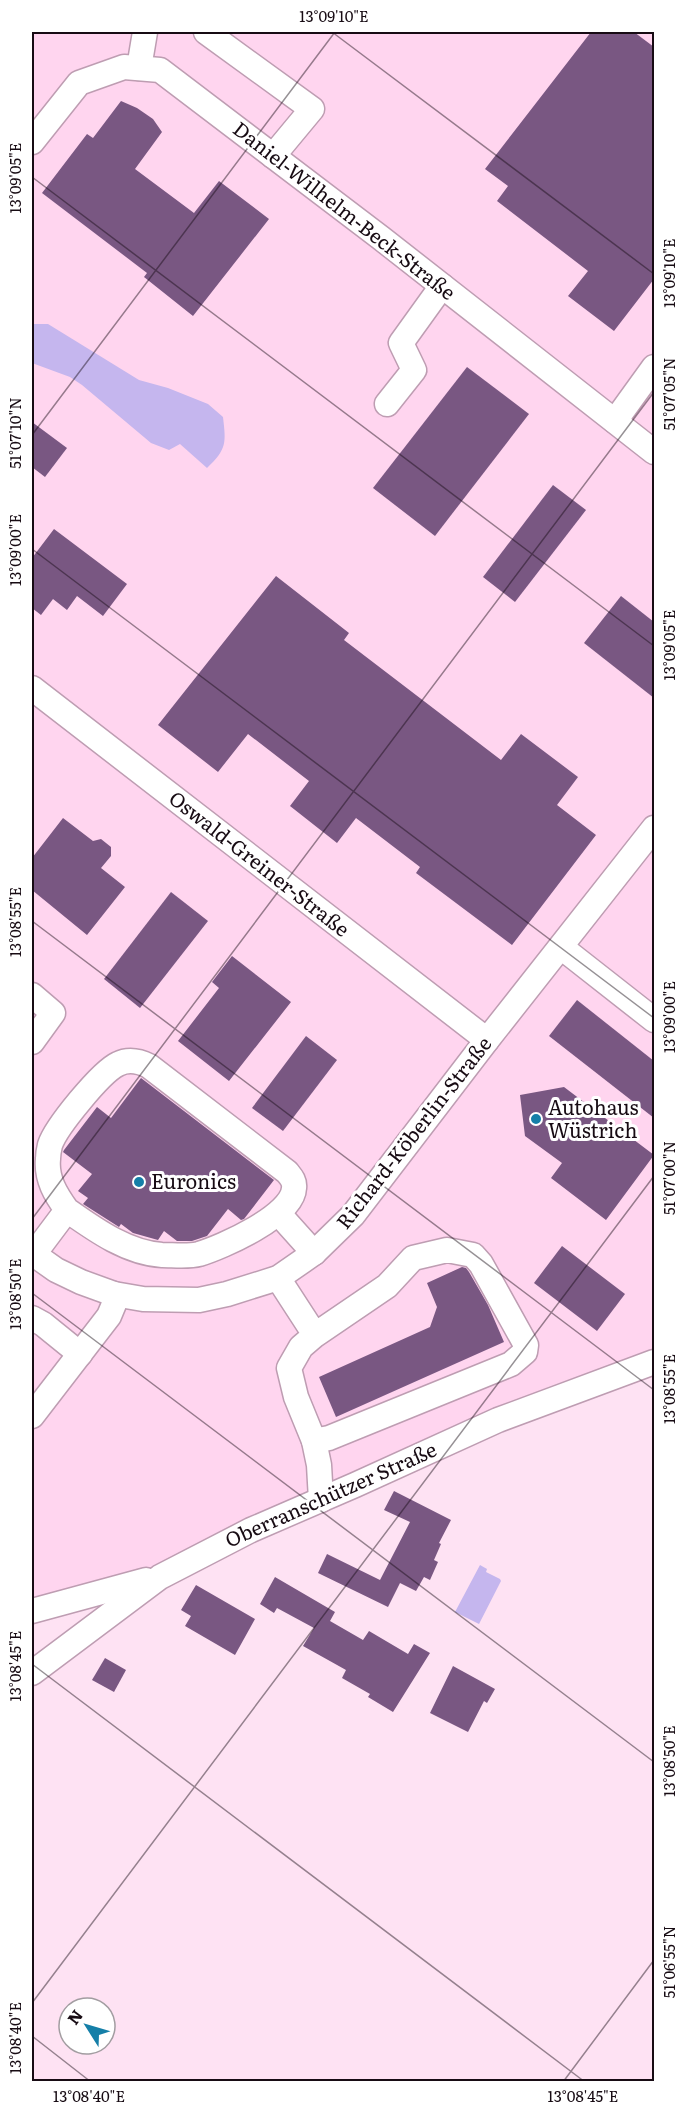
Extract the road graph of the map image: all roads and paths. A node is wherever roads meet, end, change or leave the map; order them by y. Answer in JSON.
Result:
{"nodes":[{"id":1,"x":145,"y":32,"type":"edge"},
{"id":2,"x":206,"y":32,"type":"edge"},
{"id":3,"x":139,"y":68,"type":"junction"},
{"id":4,"x":32,"y":142,"type":"edge"},
{"id":5,"x":273,"y":156,"type":"junction"},
{"id":6,"x":442,"y":286,"type":"junction"},
{"id":7,"x":654,"y":367,"type":"edge"},
{"id":8,"x":387,"y":404,"type":"dead end"},
{"id":9,"x":615,"y":421,"type":"junction"},
{"id":10,"x":654,"y":452,"type":"edge"},
{"id":11,"x":32,"y":687,"type":"edge"},
{"id":12,"x":650,"y":842,"type":"edge"},
{"id":13,"x":561,"y":947,"type":"junction"},
{"id":14,"x":32,"y":995,"type":"edge"},
{"id":15,"x":654,"y":1020,"type":"edge"},
{"id":16,"x":487,"y":1040,"type":"junction"},
{"id":17,"x":32,"y":1042,"type":"edge"},
{"id":18,"x":67,"y":1210,"type":"junction"},
{"id":19,"x":279,"y":1214,"type":"junction"},
{"id":20,"x":314,"y":1253,"type":"junction"},
{"id":21,"x":33,"y":1254,"type":"edge"},
{"id":22,"x":278,"y":1278,"type":"junction"},
{"id":23,"x":114,"y":1294,"type":"junction"},
{"id":24,"x":32,"y":1318,"type":"edge"},
{"id":25,"x":315,"y":1335,"type":"junction"},
{"id":26,"x":80,"y":1354,"type":"junction"},
{"id":27,"x":654,"y":1362,"type":"edge"},
{"id":28,"x":32,"y":1416,"type":"edge"},
{"id":29,"x":314,"y":1441,"type":"junction"},
{"id":30,"x":321,"y":1500,"type":"junction"},
{"id":31,"x":160,"y":1576,"type":"junction"},
{"id":32,"x":32,"y":1611,"type":"edge"},
{"id":33,"x":32,"y":1673,"type":"edge"}],
"edges":[{"from":1,"to":3,"type":"street"},
{"from":2,"to":5,"type":"street"},
{"from":3,"to":4,"type":"street","name":"Daniel-Wilhelm-Beck-Straße"},
{"from":3,"to":5,"type":"street","name":"Daniel-Wilhelm-Beck-Straße"},
{"from":5,"to":6,"type":"street","name":"Daniel-Wilhelm-Beck-Straße"},
{"from":6,"to":8,"type":"street"},
{"from":6,"to":9,"type":"street","name":"Daniel-Wilhelm-Beck-Straße"},
{"from":7,"to":9,"type":"street"},
{"from":9,"to":10,"type":"street","name":"Daniel-Wilhelm-Beck-Straße"},
{"from":11,"to":16,"type":"street","name":"Oswald-Greiner-Straße"},
{"from":12,"to":13,"type":"street","name":"Richard-Köberlin-Straße"},
{"from":13,"to":15,"type":"street"},
{"from":13,"to":16,"type":"street","name":"Richard-Köberlin-Straße"},
{"from":14,"to":17,"type":"street"},
{"from":16,"to":20,"type":"street","name":"Richard-Köberlin-Straße"},
{"from":18,"to":19,"type":"street"},
{"from":18,"to":19,"type":"street"},
{"from":18,"to":21,"type":"street"},
{"from":19,"to":20,"type":"street"},
{"from":20,"to":22,"type":"street","name":"Richard-Köberlin-Straße"},
{"from":21,"to":23,"type":"street","name":"Richard-Köberlin-Straße"},
{"from":22,"to":23,"type":"street","name":"Richard-Köberlin-Straße"},
{"from":22,"to":25,"type":"street"},
{"from":23,"to":26,"type":"street"},
{"from":24,"to":26,"type":"street"},
{"from":25,"to":29,"type":"street"},
{"from":25,"to":29,"type":"street"},
{"from":26,"to":28,"type":"street"},
{"from":27,"to":30,"type":"street","name":"Oberranschützer Straße"},
{"from":29,"to":30,"type":"street"},
{"from":30,"to":31,"type":"street","name":"Oberranschützer Straße"},
{"from":31,"to":32,"type":"street"},
{"from":31,"to":33,"type":"street","name":"Oberranschützer Straße"}]}
